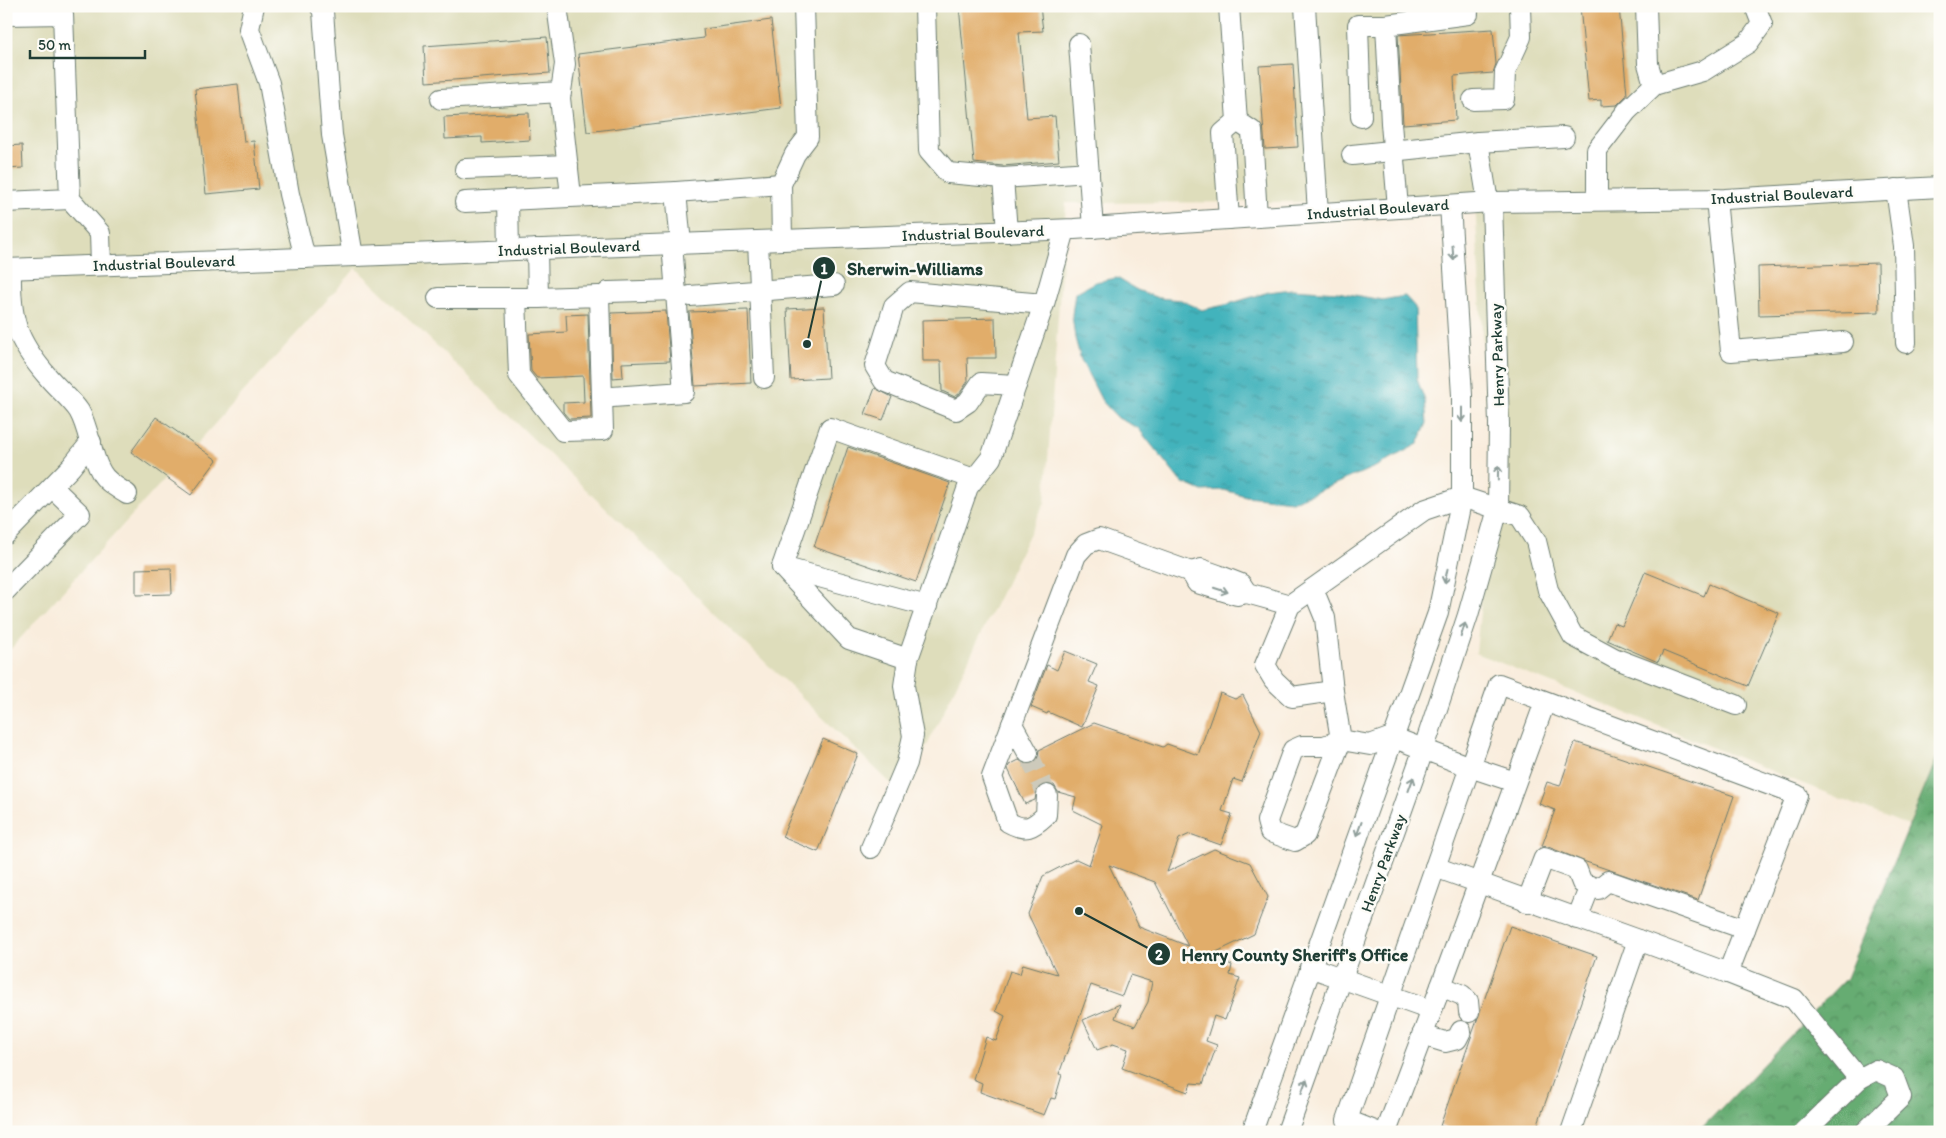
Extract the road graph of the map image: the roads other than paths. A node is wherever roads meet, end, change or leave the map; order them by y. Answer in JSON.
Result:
{"nodes":[{"id":1,"x":254,"y":6,"type":"edge"},
{"id":2,"x":320,"y":6,"type":"edge"},
{"id":3,"x":557,"y":6,"type":"edge"},
{"id":4,"x":804,"y":6,"type":"edge"},
{"id":5,"x":925,"y":6,"type":"edge"},
{"id":6,"x":1229,"y":6,"type":"edge"},
{"id":7,"x":1305,"y":6,"type":"edge"},
{"id":8,"x":1467,"y":6,"type":"edge"},
{"id":9,"x":1520,"y":6,"type":"edge"},
{"id":10,"x":1646,"y":6,"type":"edge"},
{"id":11,"x":1756,"y":6,"type":"edge"},
{"id":12,"x":6,"y":15,"type":"edge"},
{"id":13,"x":1386,"y":25,"type":"junction"},
{"id":14,"x":1079,"y":44,"type":"dead end"},
{"id":15,"x":1654,"y":85,"type":"junction"},
{"id":16,"x":561,"y":92,"type":"junction"},
{"id":17,"x":440,"y":98,"type":"dead end"},
{"id":18,"x":1473,"y":100,"type":"dead end"},
{"id":19,"x":1361,"y":117,"type":"dead end"},
{"id":20,"x":1237,"y":121,"type":"junction"},
{"id":21,"x":1564,"y":137,"type":"dead end"},
{"id":22,"x":1478,"y":142,"type":"junction"},
{"id":23,"x":1393,"y":152,"type":"junction"},
{"id":24,"x":1352,"y":154,"type":"dead end"},
{"id":25,"x":568,"y":165,"type":"junction"},
{"id":26,"x":1254,"y":168,"type":"junction"},
{"id":27,"x":465,"y":169,"type":"dead end"},
{"id":28,"x":1226,"y":170,"type":"junction"},
{"id":29,"x":1089,"y":172,"type":"junction"},
{"id":30,"x":1008,"y":178,"type":"junction"},
{"id":31,"x":781,"y":184,"type":"junction"},
{"id":32,"x":1940,"y":187,"type":"edge"},
{"id":33,"x":1896,"y":190,"type":"junction"},
{"id":34,"x":676,"y":192,"type":"junction"},
{"id":35,"x":571,"y":196,"type":"junction"},
{"id":36,"x":70,"y":199,"type":"junction"},
{"id":37,"x":1598,"y":199,"type":"junction"},
{"id":38,"x":1716,"y":199,"type":"junction"},
{"id":39,"x":508,"y":200,"type":"junction"},
{"id":40,"x":6,"y":202,"type":"edge"},
{"id":41,"x":466,"y":202,"type":"dead end"},
{"id":42,"x":1490,"y":202,"type":"junction"},
{"id":43,"x":1450,"y":205,"type":"junction"},
{"id":44,"x":1398,"y":208,"type":"junction"},
{"id":45,"x":1318,"y":213,"type":"junction"},
{"id":46,"x":1258,"y":217,"type":"junction"},
{"id":47,"x":1229,"y":219,"type":"junction"},
{"id":48,"x":1093,"y":228,"type":"junction"},
{"id":49,"x":1065,"y":230,"type":"junction"},
{"id":50,"x":1013,"y":231,"type":"junction"},
{"id":51,"x":782,"y":240,"type":"junction"},
{"id":52,"x":758,"y":241,"type":"junction"},
{"id":53,"x":677,"y":244,"type":"junction"},
{"id":54,"x":536,"y":249,"type":"junction"},
{"id":55,"x":509,"y":250,"type":"junction"},
{"id":56,"x":354,"y":256,"type":"junction"},
{"id":57,"x":305,"y":258,"type":"junction"},
{"id":58,"x":101,"y":266,"type":"junction"},
{"id":59,"x":8,"y":269,"type":"edge"},
{"id":60,"x":834,"y":285,"type":"dead end"},
{"id":61,"x":760,"y":290,"type":"junction"},
{"id":62,"x":608,"y":292,"type":"dead end"},
{"id":63,"x":683,"y":293,"type":"junction"},
{"id":64,"x":438,"y":298,"type":"dead end"},
{"id":65,"x":516,"y":298,"type":"junction"},
{"id":66,"x":538,"y":298,"type":"junction"},
{"id":67,"x":1044,"y":304,"type":"junction"},
{"id":68,"x":1843,"y":342,"type":"dead end"},
{"id":69,"x":1906,"y":343,"type":"dead end"},
{"id":70,"x":764,"y":378,"type":"dead end"},
{"id":71,"x":1016,"y":385,"type":"junction"},
{"id":72,"x":612,"y":397,"type":"dead end"},
{"id":73,"x":91,"y":442,"type":"junction"},
{"id":74,"x":974,"y":478,"type":"junction"},
{"id":75,"x":52,"y":487,"type":"junction"},
{"id":76,"x":128,"y":494,"type":"dead end"},
{"id":77,"x":1462,"y":498,"type":"junction"},
{"id":78,"x":1498,"y":509,"type":"junction"},
{"id":79,"x":6,"y":534,"type":"edge"},
{"id":80,"x":782,"y":567,"type":"junction"},
{"id":81,"x":1312,"y":589,"type":"junction"},
{"id":82,"x":6,"y":590,"type":"edge"},
{"id":83,"x":1290,"y":605,"type":"junction"},
{"id":84,"x":927,"y":606,"type":"junction"},
{"id":85,"x":908,"y":659,"type":"junction"},
{"id":86,"x":1333,"y":691,"type":"junction"},
{"id":87,"x":1545,"y":702,"type":"junction"},
{"id":88,"x":1736,"y":705,"type":"dead end"},
{"id":89,"x":1012,"y":724,"type":"junction"},
{"id":90,"x":1392,"y":737,"type":"junction"},
{"id":91,"x":1341,"y":740,"type":"junction"},
{"id":92,"x":1424,"y":748,"type":"junction"},
{"id":93,"x":1028,"y":753,"type":"tunnel mouth"},
{"id":94,"x":1470,"y":767,"type":"junction"},
{"id":95,"x":1515,"y":782,"type":"junction"},
{"id":96,"x":1047,"y":795,"type":"tunnel mouth"},
{"id":97,"x":871,"y":848,"type":"dead end"},
{"id":98,"x":1435,"y":867,"type":"junction"},
{"id":99,"x":1478,"y":884,"type":"junction"},
{"id":100,"x":1590,"y":886,"type":"junction"},
{"id":101,"x":1528,"y":902,"type":"junction"},
{"id":102,"x":1577,"y":919,"type":"junction"},
{"id":103,"x":1746,"y":929,"type":"junction"},
{"id":104,"x":1638,"y":940,"type":"junction"},
{"id":105,"x":1310,"y":967,"type":"junction"},
{"id":106,"x":1728,"y":973,"type":"junction"},
{"id":107,"x":1342,"y":979,"type":"junction"},
{"id":108,"x":1441,"y":986,"type":"junction"},
{"id":109,"x":1391,"y":994,"type":"junction"},
{"id":110,"x":1431,"y":1010,"type":"junction"},
{"id":111,"x":1469,"y":1012,"type":"dead end"},
{"id":112,"x":1461,"y":1031,"type":"dead end"},
{"id":113,"x":1422,"y":1035,"type":"junction"},
{"id":114,"x":1859,"y":1079,"type":"junction"},
{"id":115,"x":1810,"y":1130,"type":"edge"},
{"id":116,"x":1252,"y":1132,"type":"edge"},
{"id":117,"x":1287,"y":1132,"type":"edge"},
{"id":118,"x":1377,"y":1132,"type":"edge"},
{"id":119,"x":1386,"y":1132,"type":"edge"},
{"id":120,"x":1571,"y":1132,"type":"edge"},
{"id":121,"x":1865,"y":1132,"type":"edge"}],
"edges":[{"from":1,"to":57,"type":"street"},
{"from":2,"to":56,"type":"street"},
{"from":3,"to":16,"type":"street"},
{"from":4,"to":31,"type":"street"},
{"from":5,"to":30,"type":"street"},
{"from":6,"to":20,"type":"street"},
{"from":7,"to":45,"type":"street"},
{"from":8,"to":13,"type":"street"},
{"from":9,"to":18,"type":"street"},
{"from":10,"to":15,"type":"street"},
{"from":11,"to":15,"type":"street"},
{"from":12,"to":36,"type":"street"},
{"from":13,"to":19,"type":"street"},
{"from":13,"to":23,"type":"street"},
{"from":14,"to":29,"type":"street"},
{"from":15,"to":37,"type":"street"},
{"from":16,"to":17,"type":"street"},
{"from":16,"to":25,"type":"street"},
{"from":20,"to":26,"type":"street"},
{"from":20,"to":28,"type":"street"},
{"from":21,"to":22,"type":"street"},
{"from":22,"to":23,"type":"street"},
{"from":22,"to":42,"type":"street","name":"Henry Parkway"},
{"from":23,"to":24,"type":"street"},
{"from":23,"to":44,"type":"street"},
{"from":25,"to":27,"type":"street"},
{"from":25,"to":35,"type":"street"},
{"from":26,"to":28,"type":"street"},
{"from":26,"to":46,"type":"street"},
{"from":28,"to":47,"type":"street"},
{"from":29,"to":30,"type":"street"},
{"from":29,"to":48,"type":"street"},
{"from":30,"to":50,"type":"street"},
{"from":31,"to":34,"type":"street"},
{"from":31,"to":51,"type":"street"},
{"from":32,"to":33,"type":"street","name":"Industrial Boulevard"},
{"from":33,"to":38,"type":"street","name":"Industrial Boulevard"},
{"from":33,"to":69,"type":"street"},
{"from":34,"to":35,"type":"street"},
{"from":34,"to":53,"type":"street"},
{"from":35,"to":39,"type":"street"},
{"from":36,"to":40,"type":"street"},
{"from":36,"to":58,"type":"street"},
{"from":37,"to":38,"type":"street","name":"Industrial Boulevard"},
{"from":37,"to":42,"type":"street","name":"Industrial Boulevard"},
{"from":38,"to":68,"type":"street"},
{"from":39,"to":41,"type":"street"},
{"from":39,"to":55,"type":"street"},
{"from":42,"to":43,"type":"street","name":"Industrial Boulevard"},
{"from":78,"to":42,"type":"street","name":"Henry Parkway","one_way":true},
{"from":43,"to":44,"type":"street","name":"Industrial Boulevard"},
{"from":43,"to":77,"type":"street","name":"Henry Parkway","one_way":true},
{"from":44,"to":45,"type":"street","name":"Industrial Boulevard"},
{"from":45,"to":46,"type":"street","name":"Industrial Boulevard"},
{"from":46,"to":47,"type":"street","name":"Industrial Boulevard"},
{"from":47,"to":48,"type":"street","name":"Industrial Boulevard"},
{"from":48,"to":49,"type":"street","name":"Industrial Boulevard"},
{"from":49,"to":50,"type":"street","name":"Industrial Boulevard"},
{"from":49,"to":67,"type":"street"},
{"from":50,"to":51,"type":"street","name":"Industrial Boulevard"},
{"from":51,"to":52,"type":"street","name":"Industrial Boulevard"},
{"from":52,"to":53,"type":"street","name":"Industrial Boulevard"},
{"from":52,"to":61,"type":"street"},
{"from":53,"to":54,"type":"street","name":"Industrial Boulevard"},
{"from":53,"to":63,"type":"street"},
{"from":54,"to":55,"type":"street","name":"Industrial Boulevard"},
{"from":54,"to":66,"type":"street"},
{"from":55,"to":56,"type":"street","name":"Industrial Boulevard"},
{"from":56,"to":57,"type":"street","name":"Industrial Boulevard"},
{"from":57,"to":58,"type":"street","name":"Industrial Boulevard"},
{"from":58,"to":59,"type":"street","name":"Industrial Boulevard"},
{"from":59,"to":73,"type":"street"},
{"from":60,"to":61,"type":"street"},
{"from":61,"to":63,"type":"street"},
{"from":61,"to":70,"type":"street"},
{"from":62,"to":63,"type":"street"},
{"from":63,"to":72,"type":"street"},
{"from":64,"to":65,"type":"street"},
{"from":65,"to":66,"type":"street"},
{"from":65,"to":66,"type":"street"},
{"from":67,"to":71,"type":"street"},
{"from":67,"to":71,"type":"street"},
{"from":71,"to":74,"type":"street"},
{"from":73,"to":75,"type":"street"},
{"from":73,"to":76,"type":"street"},
{"from":74,"to":80,"type":"street"},
{"from":74,"to":84,"type":"street"},
{"from":75,"to":79,"type":"street"},
{"from":75,"to":82,"type":"street"},
{"from":77,"to":78,"type":"street"},
{"from":77,"to":81,"type":"street"},
{"from":77,"to":90,"type":"street","name":"Henry Parkway","one_way":true},
{"from":78,"to":88,"type":"street"},
{"from":92,"to":78,"type":"street","name":"Henry Parkway","one_way":true},
{"from":80,"to":84,"type":"street"},
{"from":80,"to":85,"type":"street"},
{"from":81,"to":83,"type":"street"},
{"from":81,"to":86,"type":"street"},
{"from":83,"to":86,"type":"street"},
{"from":83,"to":89,"type":"street"},
{"from":84,"to":85,"type":"street"},
{"from":85,"to":97,"type":"street"},
{"from":86,"to":91,"type":"street"},
{"from":87,"to":94,"type":"street"},
{"from":87,"to":95,"type":"street"},
{"from":87,"to":103,"type":"street"},
{"from":89,"to":93,"type":"street"},
{"from":89,"to":96,"type":"street"},
{"from":90,"to":91,"type":"street"},
{"from":90,"to":92,"type":"street"},
{"from":90,"to":105,"type":"street","name":"Henry Parkway","one_way":true},
{"from":91,"to":91,"type":"street"},
{"from":92,"to":94,"type":"street"},
{"from":107,"to":92,"type":"street","name":"Henry Parkway","one_way":true},
{"from":94,"to":95,"type":"street"},
{"from":94,"to":98,"type":"street"},
{"from":95,"to":99,"type":"street"},
{"from":98,"to":99,"type":"street"},
{"from":98,"to":109,"type":"street"},
{"from":99,"to":101,"type":"street"},
{"from":99,"to":108,"type":"street"},
{"from":100,"to":101,"type":"street"},
{"from":100,"to":102,"type":"street"},
{"from":100,"to":103,"type":"street"},
{"from":101,"to":102,"type":"street"},
{"from":102,"to":104,"type":"street"},
{"from":103,"to":106,"type":"street"},
{"from":104,"to":106,"type":"street"},
{"from":104,"to":120,"type":"street"},
{"from":105,"to":107,"type":"street"},
{"from":105,"to":116,"type":"street","name":"Henry Parkway"},
{"from":106,"to":114,"type":"street"},
{"from":107,"to":109,"type":"street"},
{"from":117,"to":107,"type":"street","name":"Henry Parkway","one_way":true},
{"from":108,"to":110,"type":"street"},
{"from":108,"to":111,"type":"street"},
{"from":109,"to":110,"type":"street"},
{"from":109,"to":118,"type":"street"},
{"from":110,"to":113,"type":"street"},
{"from":112,"to":113,"type":"street"},
{"from":113,"to":119,"type":"street"},
{"from":114,"to":115,"type":"street"},
{"from":114,"to":121,"type":"street"}]}
